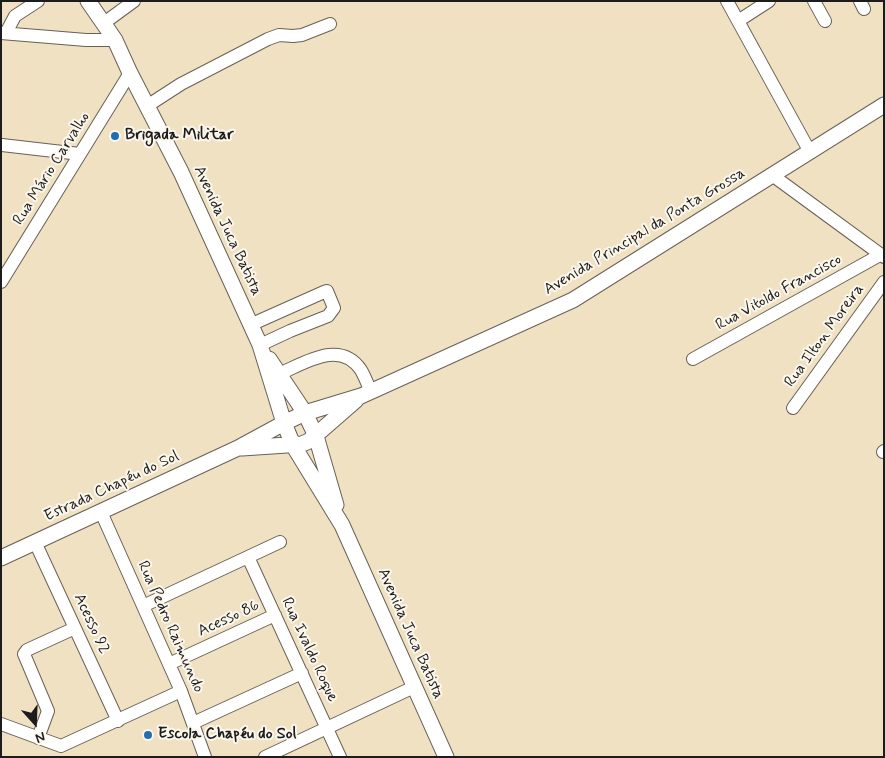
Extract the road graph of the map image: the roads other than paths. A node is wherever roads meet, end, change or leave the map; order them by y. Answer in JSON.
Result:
{"nodes":[{"id":1,"x":38,"y":1,"type":"edge"},
{"id":2,"x":88,"y":1,"type":"edge"},
{"id":3,"x":134,"y":1,"type":"edge"},
{"id":4,"x":727,"y":1,"type":"edge"},
{"id":5,"x":769,"y":1,"type":"edge"},
{"id":6,"x":814,"y":1,"type":"edge"},
{"id":7,"x":738,"y":21,"type":"junction"},
{"id":8,"x":825,"y":21,"type":"dead end"},
{"id":9,"x":104,"y":23,"type":"junction"},
{"id":10,"x":330,"y":24,"type":"dead end"},
{"id":11,"x":3,"y":33,"type":"edge"},
{"id":12,"x":115,"y":40,"type":"junction"},
{"id":13,"x":130,"y":73,"type":"junction"},
{"id":14,"x":884,"y":105,"type":"edge"},
{"id":15,"x":147,"y":106,"type":"junction"},
{"id":16,"x":2,"y":145,"type":"edge"},
{"id":17,"x":810,"y":152,"type":"junction"},
{"id":18,"x":80,"y":154,"type":"junction"},
{"id":19,"x":772,"y":175,"type":"junction"},
{"id":20,"x":882,"y":256,"type":"edge"},
{"id":21,"x":1,"y":282,"type":"edge"},
{"id":22,"x":884,"y":282,"type":"edge"},
{"id":23,"x":282,"y":310,"type":"junction"},
{"id":24,"x":250,"y":325,"type":"junction"},
{"id":25,"x":290,"y":331,"type":"junction"},
{"id":26,"x":260,"y":345,"type":"junction"},
{"id":27,"x":693,"y":359,"type":"dead end"},
{"id":28,"x":279,"y":374,"type":"junction"},
{"id":29,"x":366,"y":394,"type":"junction"},
{"id":30,"x":793,"y":408,"type":"dead end"},
{"id":31,"x":305,"y":414,"type":"junction"},
{"id":32,"x":284,"y":423,"type":"junction"},
{"id":33,"x":316,"y":436,"type":"junction"},
{"id":34,"x":293,"y":445,"type":"junction"},
{"id":35,"x":238,"y":448,"type":"junction"},
{"id":36,"x":101,"y":512,"type":"junction"},
{"id":37,"x":342,"y":524,"type":"junction"},
{"id":38,"x":35,"y":542,"type":"junction"},
{"id":39,"x":280,"y":542,"type":"dead end"},
{"id":40,"x":248,"y":557,"type":"junction"},
{"id":41,"x":1,"y":558,"type":"edge"},
{"id":42,"x":143,"y":606,"type":"junction"},
{"id":43,"x":275,"y":615,"type":"junction"},
{"id":44,"x":75,"y":628,"type":"junction"},
{"id":45,"x":170,"y":664,"type":"junction"},
{"id":46,"x":302,"y":673,"type":"junction"},
{"id":47,"x":414,"y":687,"type":"junction"},
{"id":48,"x":182,"y":691,"type":"junction"},
{"id":49,"x":118,"y":721,"type":"junction"},
{"id":50,"x":193,"y":723,"type":"junction"},
{"id":51,"x":1,"y":724,"type":"edge"},
{"id":52,"x":327,"y":728,"type":"junction"},
{"id":53,"x":38,"y":738,"type":"junction"},
{"id":54,"x":206,"y":757,"type":"edge"},
{"id":55,"x":265,"y":757,"type":"edge"},
{"id":56,"x":340,"y":757,"type":"edge"},
{"id":57,"x":446,"y":757,"type":"edge"}],
"edges":[{"from":1,"to":11,"type":"street"},
{"from":2,"to":9,"type":"main road","name":"Avenida Juca Batista"},
{"from":3,"to":9,"type":"street"},
{"from":4,"to":7,"type":"street"},
{"from":5,"to":7,"type":"street"},
{"from":6,"to":8,"type":"street"},
{"from":7,"to":17,"type":"street"},
{"from":9,"to":12,"type":"main road","name":"Avenida Juca Batista"},
{"from":10,"to":15,"type":"street"},
{"from":11,"to":12,"type":"street"},
{"from":12,"to":13,"type":"main road","name":"Avenida Juca Batista"},
{"from":13,"to":15,"type":"main road","name":"Avenida Juca Batista"},
{"from":13,"to":18,"type":"street","name":"Rua Mário Carvalho"},
{"from":14,"to":17,"type":"main road","name":"Avenida Principal da Ponta Grossa"},
{"from":15,"to":24,"type":"main road","name":"Avenida Juca Batista"},
{"from":16,"to":18,"type":"street"},
{"from":17,"to":19,"type":"main road","name":"Avenida Principal da Ponta Grossa"},
{"from":18,"to":21,"type":"street","name":"Rua Mário Carvalho"},
{"from":19,"to":20,"type":"street"},
{"from":19,"to":29,"type":"main road","name":"Avenida Principal da Ponta Grossa"},
{"from":20,"to":27,"type":"street","name":"Rua Vitoldo Francisco"},
{"from":22,"to":30,"type":"street","name":"Rua Ilton Moreira"},
{"from":23,"to":24,"type":"street"},
{"from":23,"to":25,"type":"street"},
{"from":23,"to":25,"type":"street"},
{"from":24,"to":26,"type":"main road","name":"Avenida Juca Batista"},
{"from":25,"to":26,"type":"street"},
{"from":26,"to":28,"type":"main road","name":"Avenida Juca Batista"},
{"from":26,"to":32,"type":"main road","name":"Avenida Juca Batista"},
{"from":28,"to":29,"type":"street"},
{"from":28,"to":31,"type":"main road","name":"Avenida Juca Batista"},
{"from":29,"to":31,"type":"main road","name":"Avenida Principal da Ponta Grossa"},
{"from":29,"to":33,"type":"main road","name":"Avenida Principal da Ponta Grossa"},
{"from":31,"to":32,"type":"main road","name":"Estrada Chapéu do Sol"},
{"from":31,"to":33,"type":"main road","name":"Avenida Juca Batista"},
{"from":32,"to":34,"type":"main road","name":"Avenida Juca Batista"},
{"from":32,"to":35,"type":"main road","name":"Estrada Chapéu do Sol"},
{"from":33,"to":34,"type":"main road","name":"Avenida Principal da Ponta Grossa"},
{"from":33,"to":37,"type":"main road","name":"Avenida Juca Batista"},
{"from":34,"to":35,"type":"main road","name":"Estrada Chapéu do Sol"},
{"from":34,"to":37,"type":"main road","name":"Avenida Juca Batista"},
{"from":35,"to":36,"type":"main road","name":"Estrada Chapéu do Sol"},
{"from":36,"to":38,"type":"main road","name":"Estrada Chapéu do Sol"},
{"from":36,"to":42,"type":"street","name":"Rua Pedro Raimundo"},
{"from":37,"to":47,"type":"main road","name":"Avenida Juca Batista"},
{"from":38,"to":41,"type":"main road","name":"Estrada Chapéu do Sol"},
{"from":38,"to":44,"type":"street","name":"Acesso 92"},
{"from":39,"to":40,"type":"street"},
{"from":40,"to":42,"type":"street"},
{"from":40,"to":43,"type":"street","name":"Rua Ivaldo Roque"},
{"from":42,"to":45,"type":"street","name":"Rua Pedro Raimundo"},
{"from":43,"to":45,"type":"street","name":"Acesso 86"},
{"from":43,"to":46,"type":"street","name":"Rua Ivaldo Roque"},
{"from":44,"to":49,"type":"street","name":"Acesso 92"},
{"from":44,"to":53,"type":"street"},
{"from":45,"to":48,"type":"street","name":"Rua Pedro Raimundo"},
{"from":46,"to":50,"type":"street"},
{"from":46,"to":52,"type":"street","name":"Rua Ivaldo Roque"},
{"from":47,"to":52,"type":"street"},
{"from":47,"to":57,"type":"main road","name":"Avenida Juca Batista"},
{"from":48,"to":49,"type":"street"},
{"from":48,"to":50,"type":"street","name":"Rua Pedro Raimundo"},
{"from":49,"to":53,"type":"street"},
{"from":50,"to":54,"type":"street","name":"Rua Pedro Raimundo"},
{"from":51,"to":53,"type":"street"},
{"from":52,"to":55,"type":"street"},
{"from":52,"to":56,"type":"street","name":"Rua Ivaldo Roque"}]}
